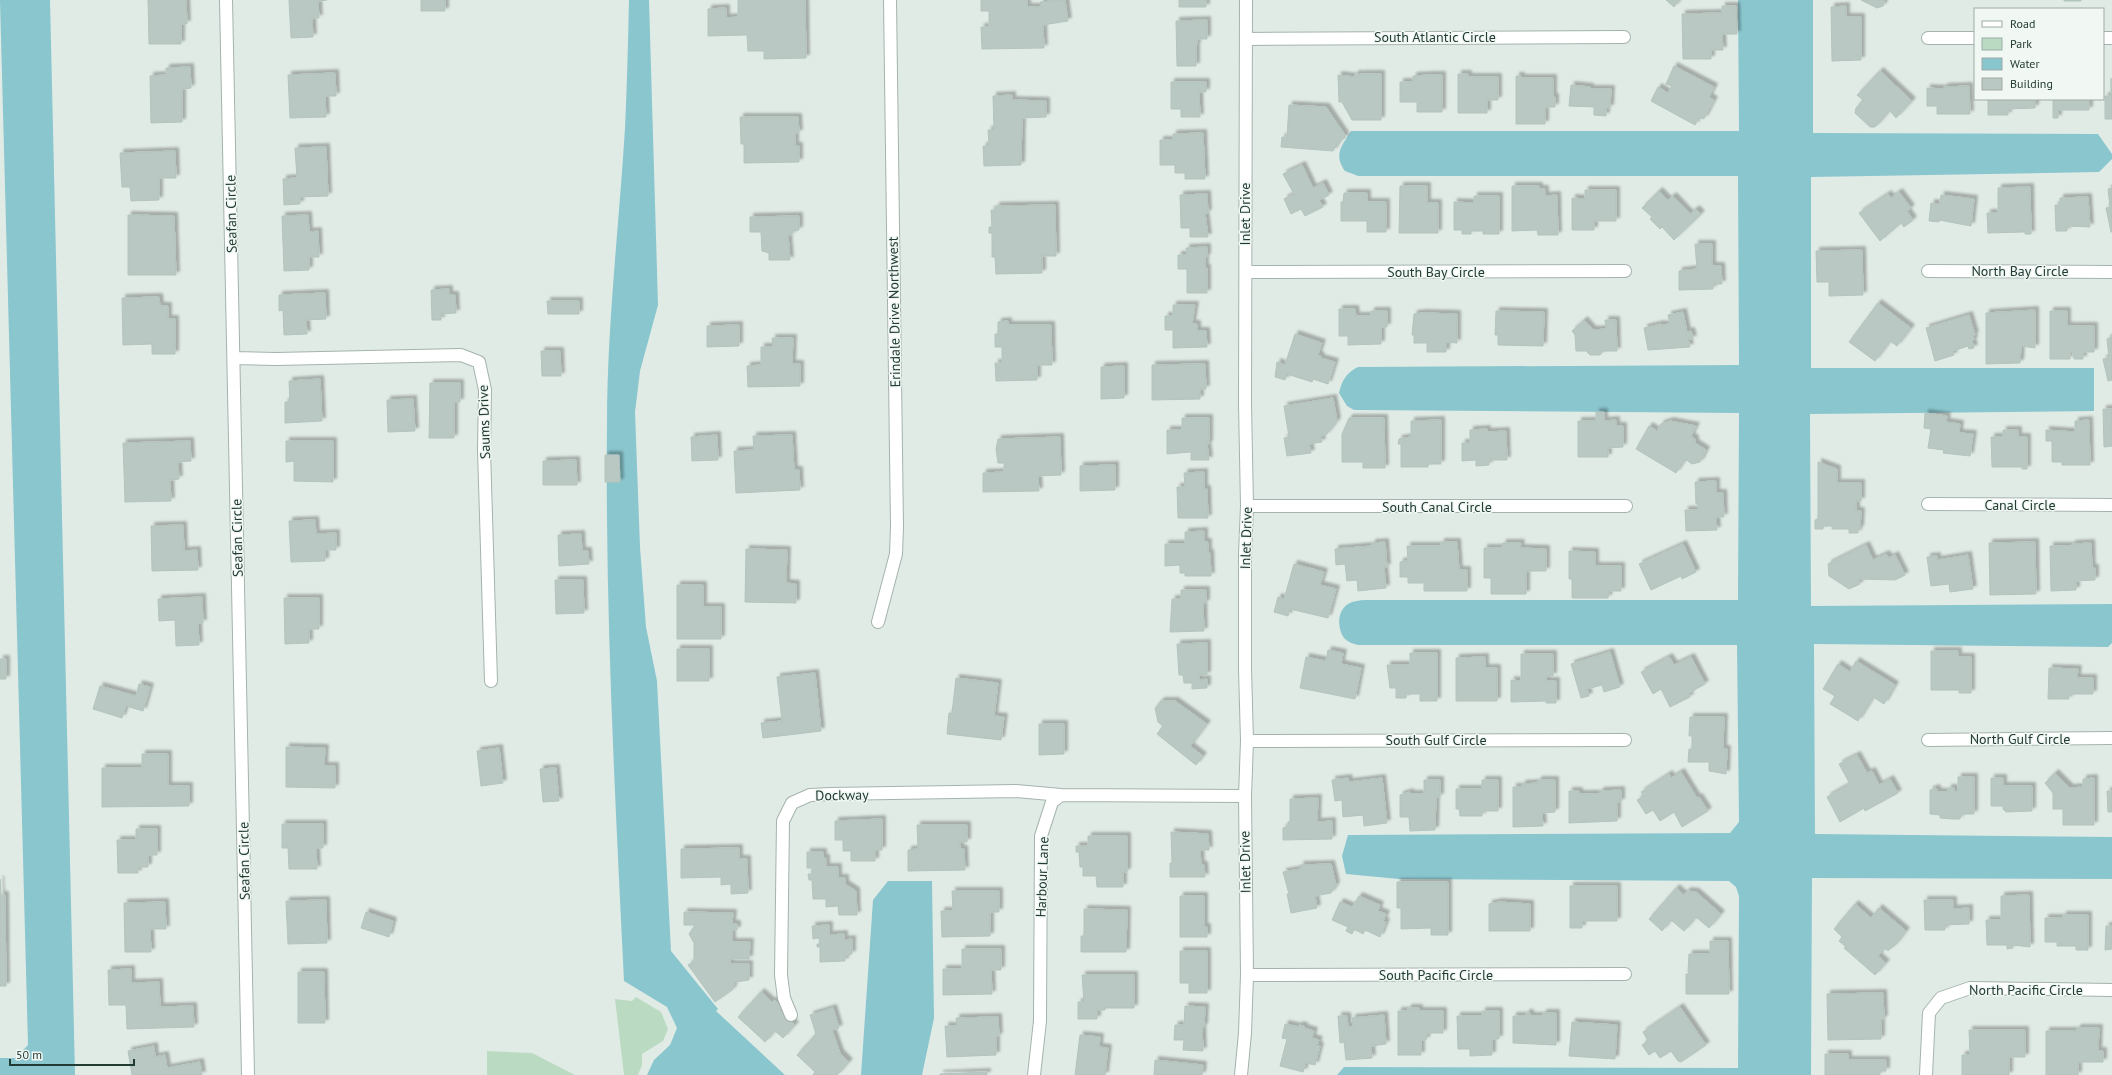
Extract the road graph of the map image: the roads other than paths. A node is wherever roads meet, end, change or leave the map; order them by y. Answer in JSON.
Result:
{"nodes":[{"id":1,"x":226,"y":0,"type":"edge"},
{"id":2,"x":890,"y":0,"type":"edge"},
{"id":3,"x":1246,"y":0,"type":"edge"},
{"id":4,"x":1624,"y":37,"type":"dead end"},
{"id":5,"x":1928,"y":38,"type":"dead end"},
{"id":6,"x":1974,"y":38,"type":"edge"},
{"id":7,"x":1246,"y":39,"type":"junction"},
{"id":8,"x":1928,"y":271,"type":"dead end"},
{"id":9,"x":1246,"y":272,"type":"junction"},
{"id":10,"x":1625,"y":272,"type":"dead end"},
{"id":11,"x":2112,"y":272,"type":"edge"},
{"id":12,"x":234,"y":358,"type":"junction"},
{"id":13,"x":1928,"y":504,"type":"dead end"},
{"id":14,"x":2112,"y":505,"type":"edge"},
{"id":15,"x":1248,"y":506,"type":"junction"},
{"id":16,"x":1626,"y":506,"type":"dead end"},
{"id":17,"x":878,"y":622,"type":"dead end"},
{"id":18,"x":491,"y":681,"type":"dead end"},
{"id":19,"x":2112,"y":738,"type":"edge"},
{"id":20,"x":1625,"y":740,"type":"dead end"},
{"id":21,"x":1928,"y":740,"type":"dead end"},
{"id":22,"x":1248,"y":741,"type":"junction"},
{"id":23,"x":1061,"y":795,"type":"junction"},
{"id":24,"x":1245,"y":796,"type":"junction"},
{"id":25,"x":1625,"y":974,"type":"dead end"},
{"id":26,"x":1247,"y":975,"type":"junction"},
{"id":27,"x":2112,"y":990,"type":"edge"},
{"id":28,"x":791,"y":1015,"type":"dead end"},
{"id":29,"x":248,"y":1075,"type":"edge"},
{"id":30,"x":1034,"y":1075,"type":"edge"},
{"id":31,"x":1241,"y":1075,"type":"edge"},
{"id":32,"x":1926,"y":1075,"type":"edge"}],
"edges":[{"from":1,"to":12,"type":"street","name":"Seafan Circle"},
{"from":2,"to":17,"type":"street","name":"Erindale Drive Northwest"},
{"from":3,"to":7,"type":"street","name":"Inlet Drive"},
{"from":4,"to":7,"type":"street","name":"South Atlantic Circle"},
{"from":5,"to":6,"type":"street"},
{"from":7,"to":9,"type":"street","name":"Inlet Drive"},
{"from":8,"to":11,"type":"street","name":"North Bay Circle"},
{"from":9,"to":10,"type":"street","name":"South Bay Circle"},
{"from":9,"to":15,"type":"street","name":"Inlet Drive"},
{"from":12,"to":18,"type":"street","name":"Saums Drive"},
{"from":12,"to":29,"type":"street","name":"Seafan Circle"},
{"from":13,"to":14,"type":"street","name":"Canal Circle"},
{"from":15,"to":16,"type":"street","name":"South Canal Circle"},
{"from":15,"to":22,"type":"street","name":"Inlet Drive"},
{"from":19,"to":21,"type":"street","name":"North Gulf Circle"},
{"from":20,"to":22,"type":"street","name":"South Gulf Circle"},
{"from":22,"to":24,"type":"street","name":"Inlet Drive"},
{"from":23,"to":24,"type":"street"},
{"from":23,"to":28,"type":"street","name":"Dockway"},
{"from":23,"to":30,"type":"street","name":"Harbour Lane"},
{"from":24,"to":26,"type":"street","name":"Inlet Drive"},
{"from":25,"to":26,"type":"street","name":"South Pacific Circle"},
{"from":26,"to":31,"type":"street","name":"Inlet Drive"},
{"from":27,"to":32,"type":"street","name":"North Pacific Circle"}]}
